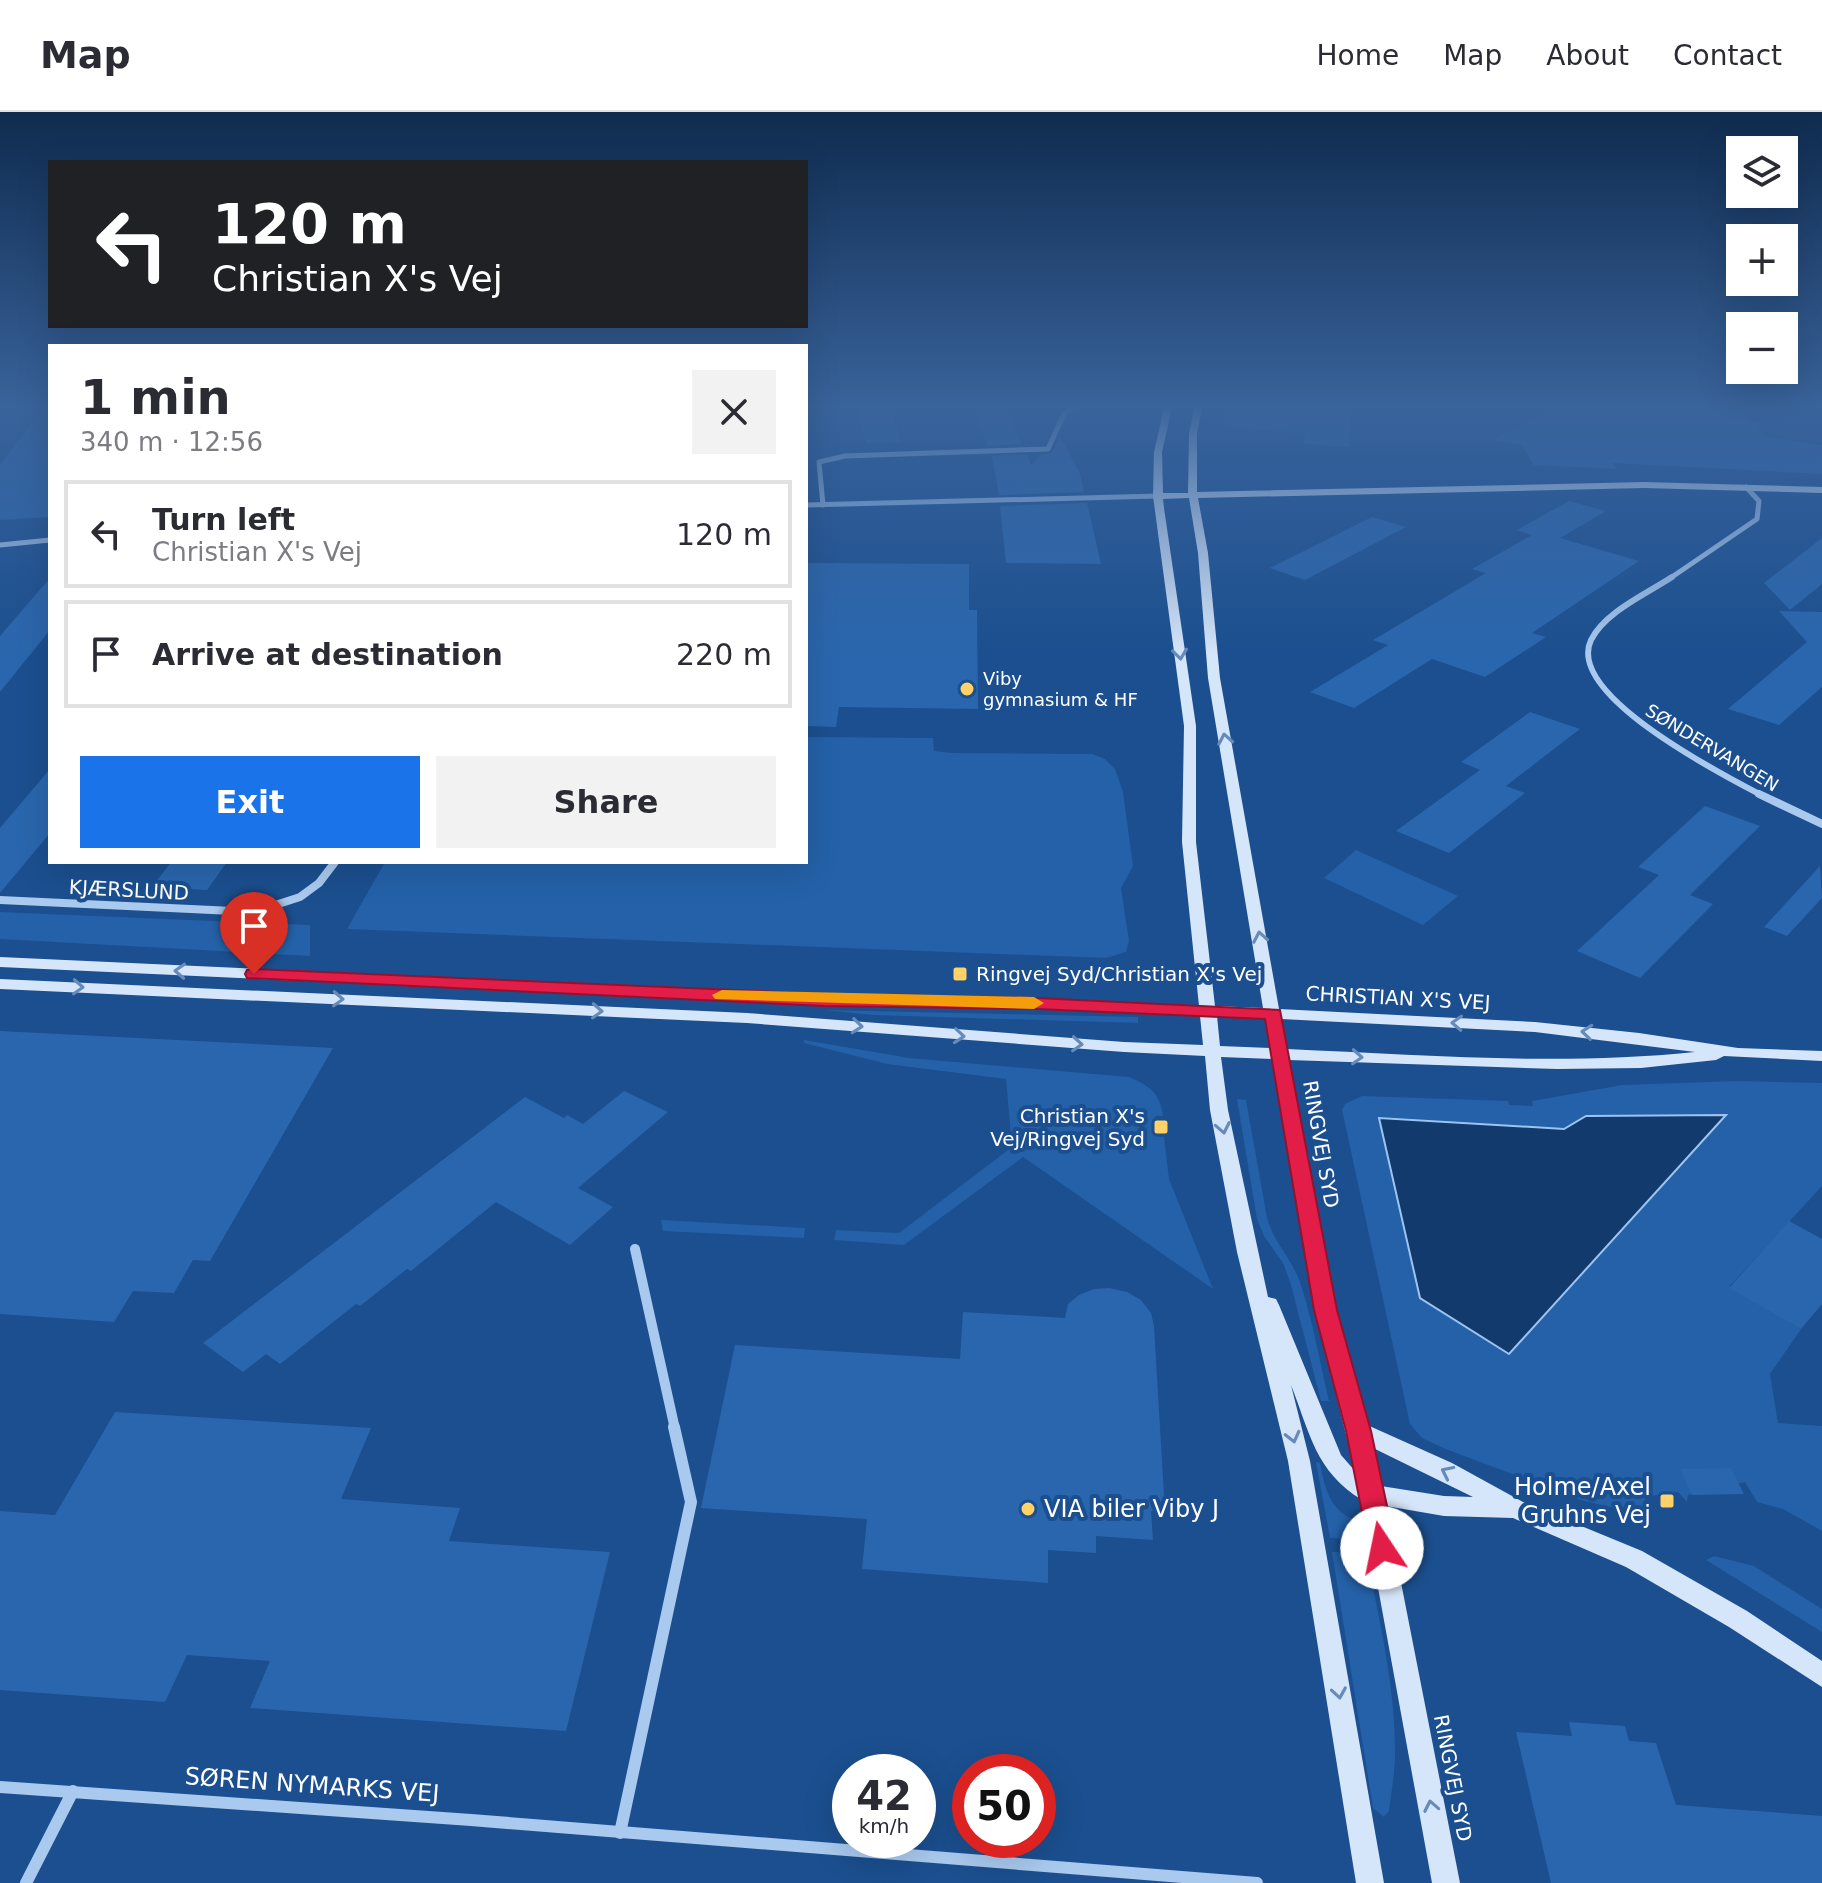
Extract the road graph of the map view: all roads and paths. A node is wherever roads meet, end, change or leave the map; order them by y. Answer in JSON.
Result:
{"nodes":[{"id":1,"x":822,"y":491,"type":"edge"},
{"id":2,"x":1158,"y":491,"type":"edge"},
{"id":3,"x":1193,"y":491,"type":"edge"},
{"id":4,"x":1385,"y":491,"type":"edge"},
{"id":5,"x":1749,"y":491,"type":"edge"},
{"id":6,"x":1193,"y":495,"type":"junction"},
{"id":7,"x":1158,"y":496,"type":"junction"},
{"id":8,"x":808,"y":505,"type":"edge"},
{"id":9,"x":823,"y":505,"type":"junction"},
{"id":10,"x":48,"y":540,"type":"edge"},
{"id":11,"x":0,"y":545,"type":"edge"},
{"id":12,"x":1822,"y":824,"type":"edge"},
{"id":13,"x":334,"y":864,"type":"edge"},
{"id":14,"x":0,"y":900,"type":"edge"},
{"id":15,"x":0,"y":962,"type":"edge"},
{"id":16,"x":0,"y":984,"type":"edge"},
{"id":17,"x":1209,"y":1011,"type":"junction"},
{"id":18,"x":1273,"y":1014,"type":"junction"},
{"id":19,"x":1213,"y":1051,"type":"junction"},
{"id":20,"x":1738,"y":1053,"type":"junction"},
{"id":21,"x":1279,"y":1054,"type":"junction"},
{"id":22,"x":1822,"y":1056,"type":"edge"},
{"id":23,"x":635,"y":1249,"type":"dead end"},
{"id":24,"x":1247,"y":1252,"type":"junction"},
{"id":25,"x":1359,"y":1431,"type":"junction"},
{"id":26,"x":1372,"y":1494,"type":"junction"},
{"id":27,"x":1515,"y":1509,"type":"junction"},
{"id":28,"x":1822,"y":1675,"type":"edge"},
{"id":29,"x":0,"y":1787,"type":"edge"},
{"id":30,"x":73,"y":1791,"type":"junction"},
{"id":31,"x":620,"y":1833,"type":"junction"},
{"id":32,"x":26,"y":1883,"type":"edge"},
{"id":33,"x":1257,"y":1883,"type":"edge"},
{"id":34,"x":1370,"y":1883,"type":"edge"},
{"id":35,"x":1446,"y":1883,"type":"edge"}],
"edges":[{"from":1,"to":9,"type":"street"},
{"from":2,"to":7,"type":"main road"},
{"from":3,"to":6,"type":"main road","name":"RINGVEJ SYD"},
{"from":4,"to":6,"type":"main road"},
{"from":5,"to":12,"type":"street","name":"SØNDERVANGEN"},
{"from":6,"to":7,"type":"main road"},
{"from":18,"to":6,"type":"main road","name":"RINGVEJ SYD","one_way":true},
{"from":7,"to":9,"type":"street"},
{"from":7,"to":17,"type":"main road","one_way":true},
{"from":8,"to":9,"type":"street"},
{"from":10,"to":11,"type":"street"},
{"from":13,"to":14,"type":"street","name":"KJÆRSLUND"},
{"from":17,"to":15,"type":"main road","name":"CHRISTIAN X'S VEJ","one_way":true},
{"from":16,"to":19,"type":"main road","name":"CHRISTIAN X'S VEJ","one_way":true},
{"from":17,"to":18,"type":"main road","name":"CHRISTIAN X'S VEJ"},
{"from":17,"to":19,"type":"main road"},
{"from":20,"to":18,"type":"main road","name":"CHRISTIAN X'S VEJ","one_way":true},
{"from":18,"to":21,"type":"main road","name":"RINGVEJ SYD"},
{"from":19,"to":21,"type":"main road","name":"CHRISTIAN X'S VEJ"},
{"from":19,"to":24,"type":"main road","one_way":true},
{"from":21,"to":20,"type":"main road","name":"CHRISTIAN X'S VEJ","one_way":true},
{"from":20,"to":22,"type":"main road","name":"CHRISTIAN X'S VEJ"},
{"from":21,"to":25,"type":"main road","name":"RINGVEJ SYD"},
{"from":23,"to":31,"type":"street"},
{"from":24,"to":26,"type":"main road"},
{"from":24,"to":34,"type":"main road","one_way":true},
{"from":25,"to":26,"type":"main road","name":"RINGVEJ SYD"},
{"from":27,"to":25,"type":"main road","one_way":true},
{"from":26,"to":27,"type":"main road"},
{"from":35,"to":26,"type":"main road","name":"RINGVEJ SYD","one_way":true},
{"from":27,"to":28,"type":"main road"},
{"from":29,"to":30,"type":"street","name":"SØREN NYMARKS VEJ"},
{"from":30,"to":31,"type":"street","name":"SØREN NYMARKS VEJ"},
{"from":30,"to":32,"type":"street"},
{"from":31,"to":33,"type":"street","name":"SØREN NYMARKS VEJ"}]}
